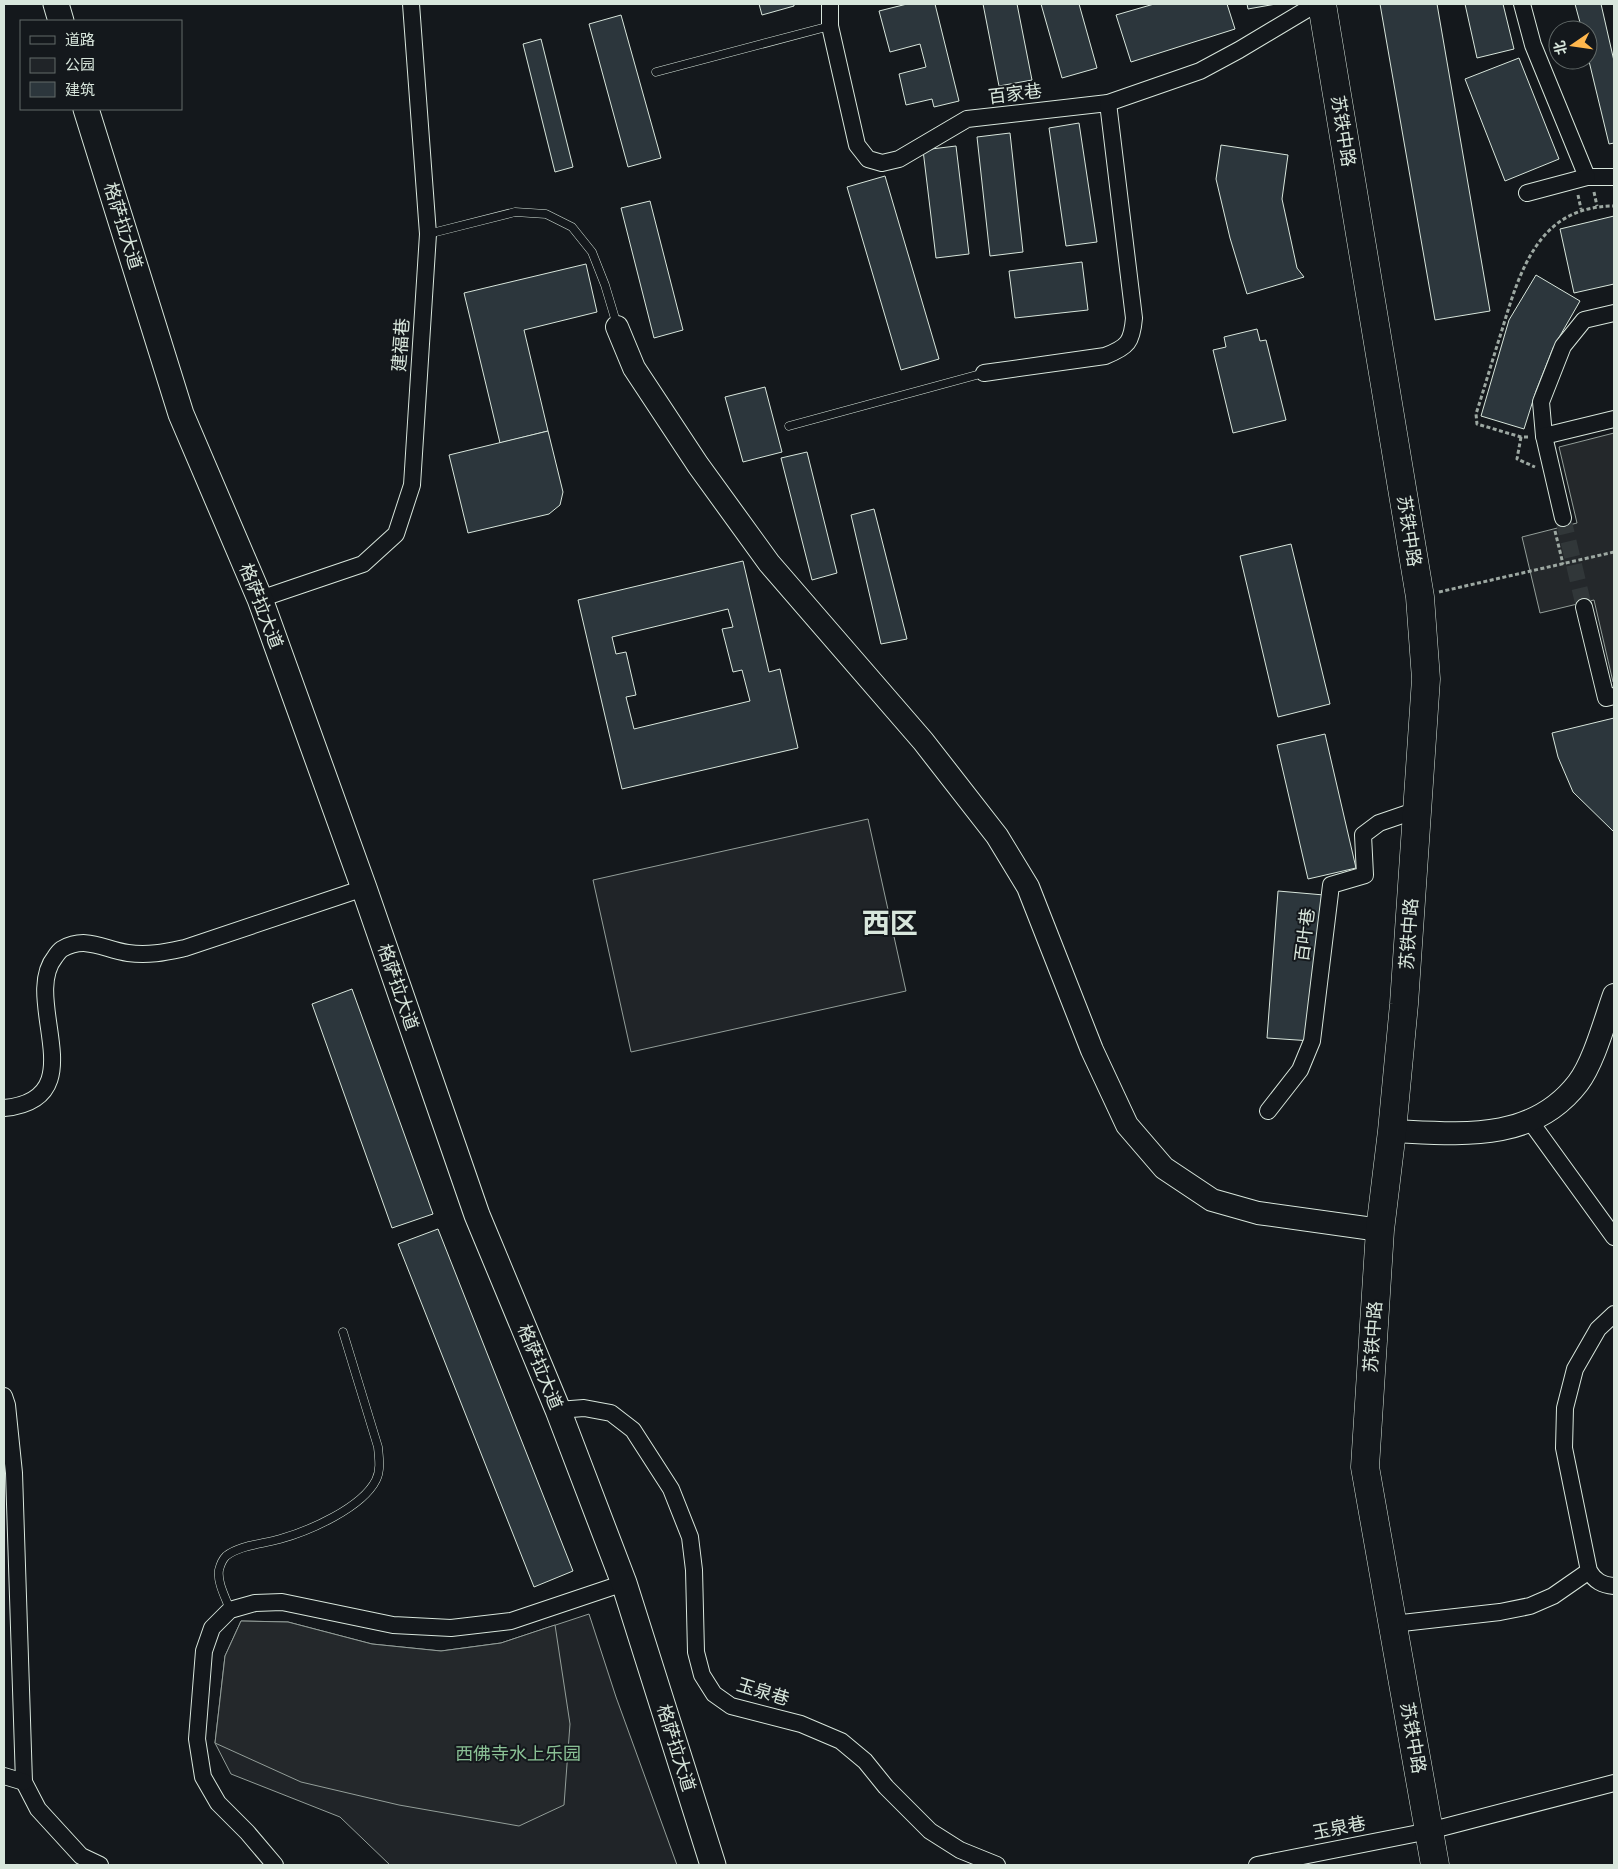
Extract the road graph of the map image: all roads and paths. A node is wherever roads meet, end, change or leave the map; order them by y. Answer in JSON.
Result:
{"nodes":[{"id":1,"x":56,"y":4,"type":"edge"},
{"id":2,"x":411,"y":4,"type":"edge"},
{"id":3,"x":830,"y":4,"type":"edge"},
{"id":4,"x":1316,"y":4,"type":"edge"},
{"id":5,"x":1322,"y":4,"type":"edge"},
{"id":6,"x":1522,"y":4,"type":"edge"},
{"id":7,"x":61,"y":20,"type":"edge"},
{"id":8,"x":830,"y":26,"type":"junction"},
{"id":9,"x":656,"y":72,"type":"dead end"},
{"id":10,"x":1108,"y":103,"type":"junction"},
{"id":11,"x":86,"y":110,"type":"edge"},
{"id":12,"x":1587,"y":178,"type":"junction"},
{"id":13,"x":1614,"y":178,"type":"edge"},
{"id":14,"x":1527,"y":193,"type":"dead end"},
{"id":15,"x":1614,"y":206,"type":"edge"},
{"id":16,"x":428,"y":234,"type":"junction"},
{"id":17,"x":1614,"y":313,"type":"edge"},
{"id":18,"x":617,"y":327,"type":"joint"},
{"id":19,"x":984,"y":373,"type":"joint"},
{"id":20,"x":1614,"y":419,"type":"edge"},
{"id":21,"x":789,"y":426,"type":"dead end"},
{"id":22,"x":1544,"y":436,"type":"junction"},
{"id":23,"x":1559,"y":523,"type":"joint"},
{"id":24,"x":1614,"y":552,"type":"edge"},
{"id":25,"x":1563,"y":564,"type":"junction"},
{"id":26,"x":1420,"y":597,"type":"junction"},
{"id":27,"x":260,"y":599,"type":"junction"},
{"id":28,"x":1584,"y":607,"type":"tunnel mouth"},
{"id":29,"x":1614,"y":696,"type":"edge"},
{"id":30,"x":1417,"y":810,"type":"junction"},
{"id":31,"x":364,"y":888,"type":"junction"},
{"id":32,"x":1614,"y":995,"type":"edge"},
{"id":33,"x":4,"y":1108,"type":"edge"},
{"id":34,"x":1268,"y":1111,"type":"dead end"},
{"id":35,"x":1530,"y":1121,"type":"junction"},
{"id":36,"x":1392,"y":1131,"type":"junction"},
{"id":37,"x":1380,"y":1230,"type":"junction"},
{"id":38,"x":1614,"y":1237,"type":"edge"},
{"id":39,"x":1614,"y":1314,"type":"edge"},
{"id":40,"x":343,"y":1332,"type":"dead end"},
{"id":41,"x":4,"y":1396,"type":"edge"},
{"id":42,"x":558,"y":1410,"type":"junction"},
{"id":43,"x":9,"y":1473,"type":"edge"},
{"id":44,"x":1589,"y":1571,"type":"junction"},
{"id":45,"x":624,"y":1583,"type":"junction"},
{"id":46,"x":1614,"y":1586,"type":"edge"},
{"id":47,"x":230,"y":1610,"type":"junction"},
{"id":48,"x":1393,"y":1624,"type":"junction"},
{"id":49,"x":4,"y":1776,"type":"edge"},
{"id":50,"x":24,"y":1782,"type":"junction"},
{"id":51,"x":1614,"y":1784,"type":"edge"},
{"id":52,"x":1429,"y":1831,"type":"junction"},
{"id":53,"x":100,"y":1865,"type":"edge"},
{"id":54,"x":275,"y":1865,"type":"edge"},
{"id":55,"x":713,"y":1865,"type":"edge"},
{"id":56,"x":997,"y":1865,"type":"edge"},
{"id":57,"x":1257,"y":1865,"type":"edge"},
{"id":58,"x":1435,"y":1865,"type":"edge"}],
"edges":[{"from":1,"to":7,"type":"main road"},
{"from":2,"to":16,"type":"street","name":"建福巷"},
{"from":3,"to":8,"type":"street","name":"百家巷"},
{"from":4,"to":10,"type":"street","name":"百家巷"},
{"from":5,"to":26,"type":"highway","name":"苏铁中路"},
{"from":6,"to":12,"type":"street"},
{"from":8,"to":9,"type":"lane"},
{"from":8,"to":10,"type":"street","name":"百家巷"},
{"from":10,"to":19,"type":"street"},
{"from":11,"to":27,"type":"main road","name":"格萨拉大道"},
{"from":12,"to":13,"type":"street"},
{"from":12,"to":14,"type":"street"},
{"from":15,"to":22,"type":"path"},
{"from":16,"to":18,"type":"lane"},
{"from":16,"to":27,"type":"street","name":"建福巷"},
{"from":17,"to":22,"type":"street"},
{"from":18,"to":37,"type":"street"},
{"from":19,"to":21,"type":"lane"},
{"from":20,"to":22,"type":"street"},
{"from":22,"to":23,"type":"street"},
{"from":23,"to":25,"type":"path"},
{"from":24,"to":25,"type":"path"},
{"from":25,"to":26,"type":"path"},
{"from":26,"to":30,"type":"highway","name":"苏铁中路"},
{"from":27,"to":31,"type":"main road","name":"格萨拉大道"},
{"from":28,"to":29,"type":"street"},
{"from":30,"to":34,"type":"street","name":"百叶巷"},
{"from":30,"to":36,"type":"highway","name":"苏铁中路"},
{"from":31,"to":33,"type":"street"},
{"from":31,"to":42,"type":"main road","name":"格萨拉大道"},
{"from":32,"to":35,"type":"street"},
{"from":35,"to":36,"type":"street"},
{"from":35,"to":38,"type":"street"},
{"from":36,"to":37,"type":"highway","name":"苏铁中路"},
{"from":37,"to":48,"type":"highway","name":"苏铁中路"},
{"from":39,"to":44,"type":"street"},
{"from":40,"to":47,"type":"lane"},
{"from":41,"to":43,"type":"street"},
{"from":42,"to":45,"type":"main road","name":"格萨拉大道"},
{"from":42,"to":56,"type":"street","name":"玉泉巷"},
{"from":43,"to":50,"type":"street"},
{"from":44,"to":46,"type":"street"},
{"from":44,"to":48,"type":"street"},
{"from":45,"to":47,"type":"street"},
{"from":45,"to":55,"type":"main road","name":"格萨拉大道"},
{"from":47,"to":54,"type":"street"},
{"from":48,"to":52,"type":"highway","name":"苏铁中路"},
{"from":49,"to":50,"type":"street"},
{"from":50,"to":53,"type":"street"},
{"from":51,"to":52,"type":"street","name":"玉泉巷"},
{"from":52,"to":57,"type":"street","name":"玉泉巷"},
{"from":52,"to":58,"type":"highway","name":"苏铁中路"}]}
